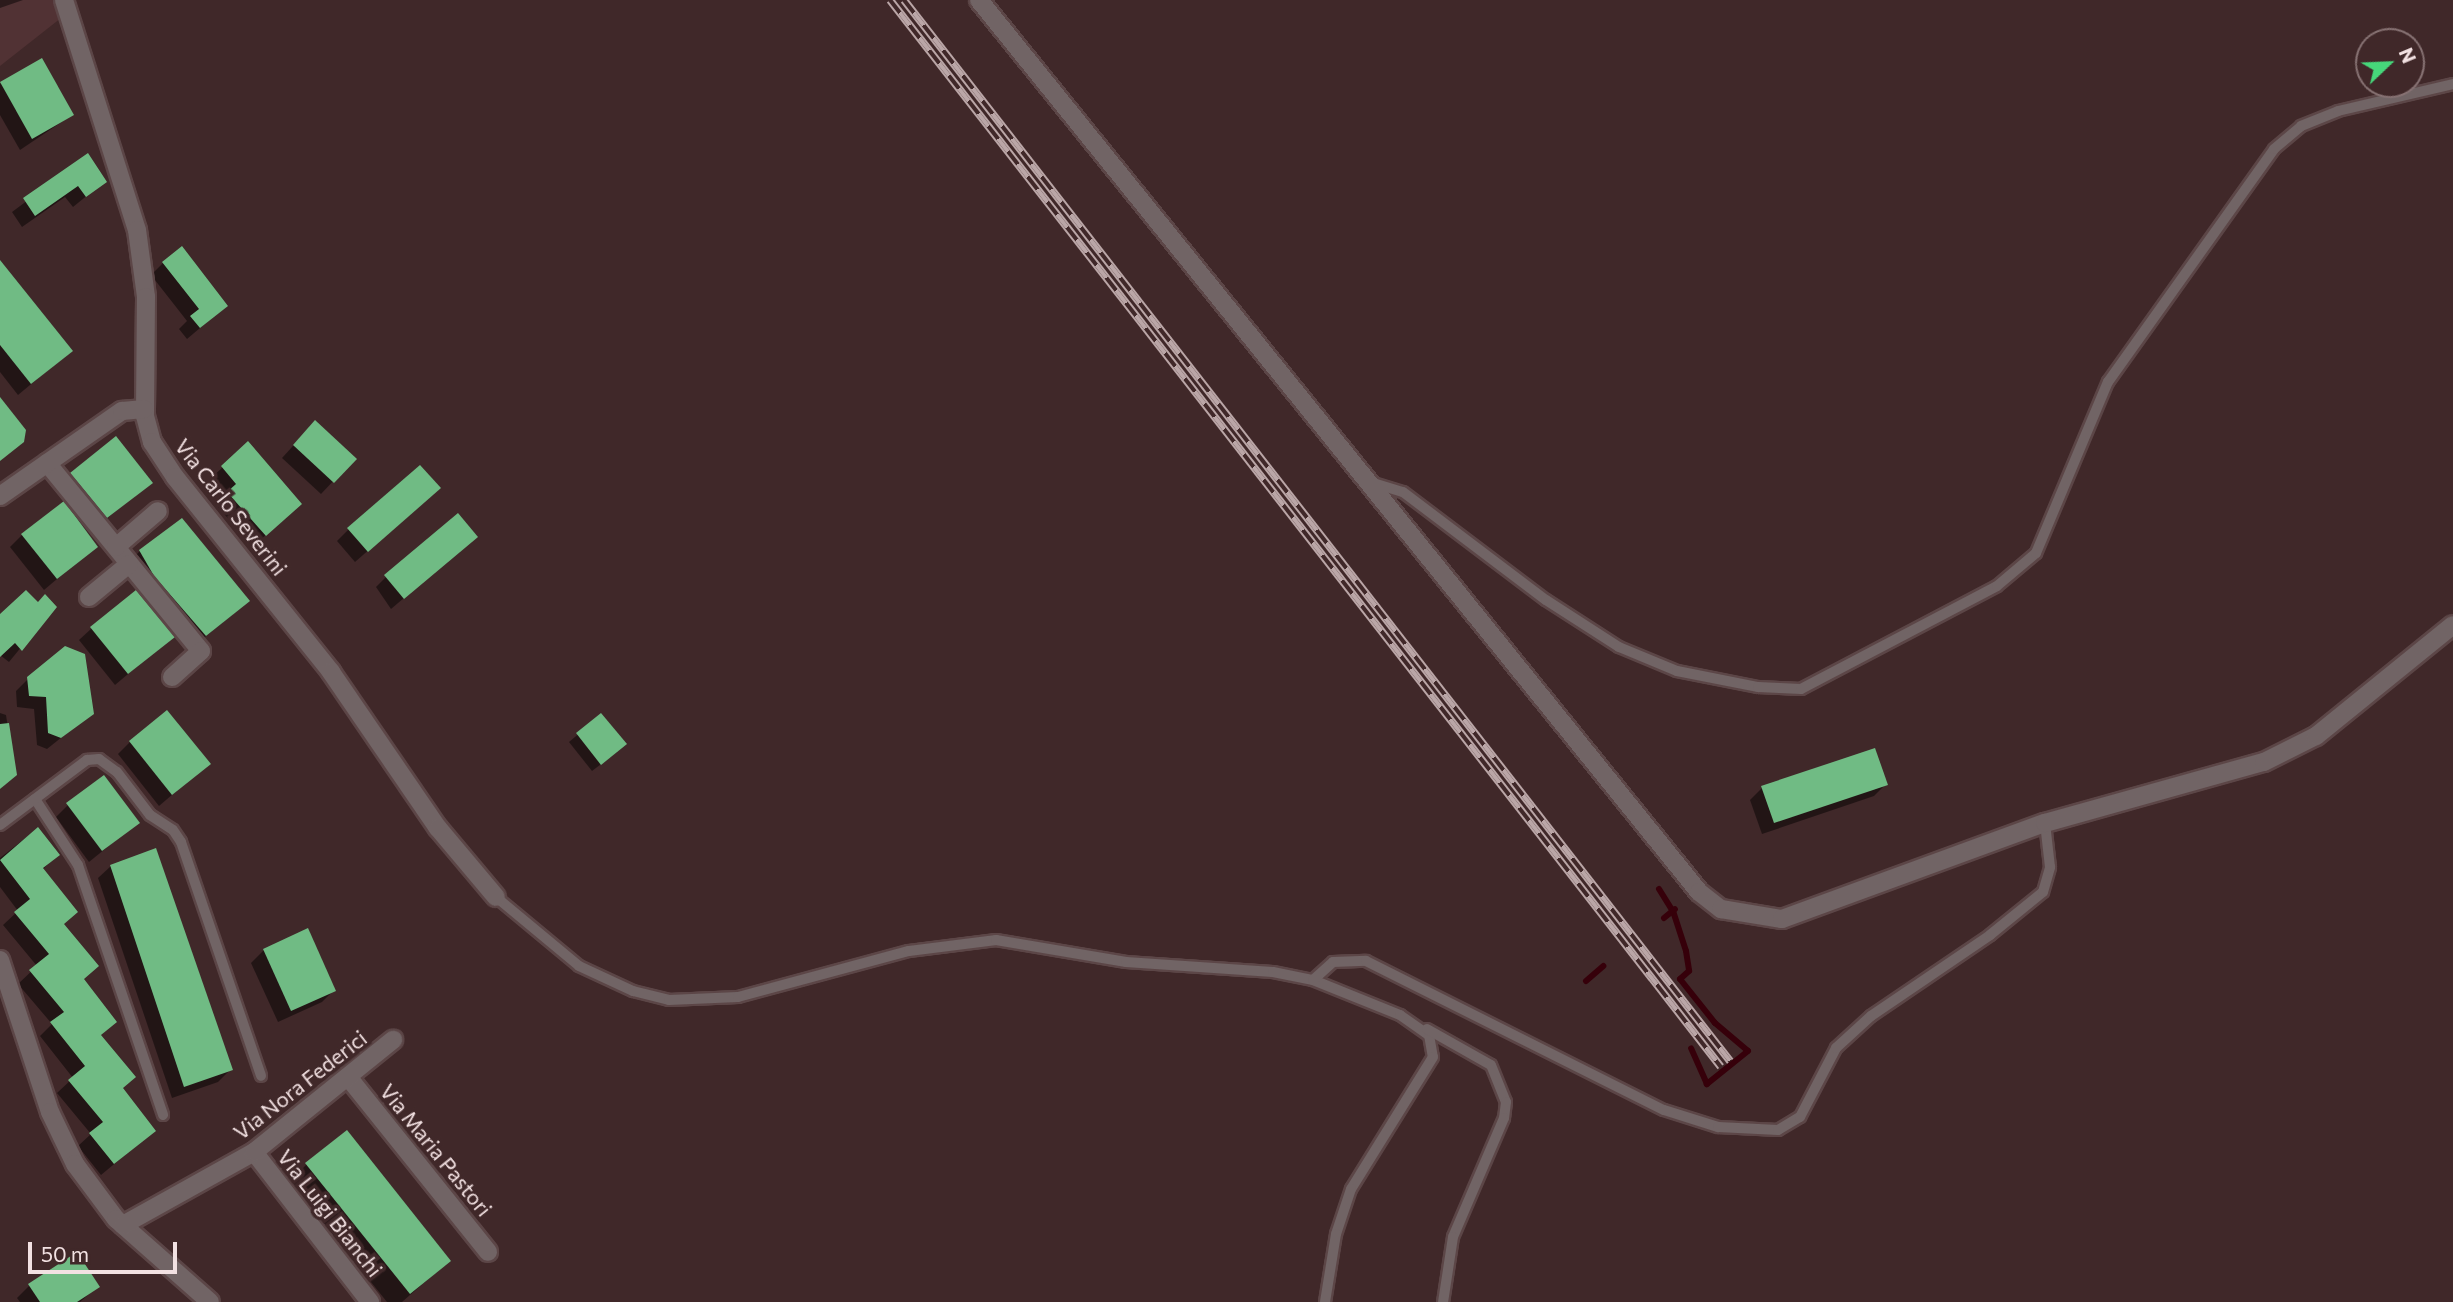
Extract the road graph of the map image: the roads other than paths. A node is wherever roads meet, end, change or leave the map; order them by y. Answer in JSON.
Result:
{"nodes":[{"id":1,"x":64,"y":0,"type":"edge"},
{"id":2,"x":979,"y":0,"type":"edge"},
{"id":3,"x":2453,"y":84,"type":"edge"},
{"id":4,"x":144,"y":409,"type":"junction"},
{"id":5,"x":47,"y":463,"type":"junction"},
{"id":6,"x":1370,"y":482,"type":"junction"},
{"id":7,"x":0,"y":496,"type":"edge"},
{"id":8,"x":158,"y":511,"type":"dead end"},
{"id":9,"x":116,"y":547,"type":"junction"},
{"id":10,"x":129,"y":564,"type":"junction"},
{"id":11,"x":89,"y":597,"type":"dead end"},
{"id":12,"x":2453,"y":625,"type":"edge"},
{"id":13,"x":172,"y":677,"type":"dead end"},
{"id":14,"x":35,"y":799,"type":"junction"},
{"id":15,"x":2045,"y":823,"type":"junction"},
{"id":16,"x":0,"y":825,"type":"edge"},
{"id":17,"x":496,"y":897,"type":"joint"},
{"id":18,"x":0,"y":960,"type":"edge"},
{"id":19,"x":1313,"y":980,"type":"junction"},
{"id":20,"x":1421,"y":1026,"type":"junction"},
{"id":21,"x":393,"y":1040,"type":"dead end"},
{"id":22,"x":261,"y":1076,"type":"dead end"},
{"id":23,"x":348,"y":1077,"type":"junction"},
{"id":24,"x":163,"y":1115,"type":"dead end"},
{"id":25,"x":254,"y":1153,"type":"junction"},
{"id":26,"x":123,"y":1225,"type":"junction"},
{"id":27,"x":488,"y":1252,"type":"dead end"},
{"id":28,"x":210,"y":1302,"type":"edge"},
{"id":29,"x":370,"y":1302,"type":"edge"},
{"id":30,"x":1325,"y":1302,"type":"edge"},
{"id":31,"x":1443,"y":1302,"type":"edge"}],
"edges":[{"from":1,"to":4,"type":"street","name":"Via Carlo Severini"},
{"from":2,"to":6,"type":"street"},
{"from":3,"to":6,"type":"lane"},
{"from":4,"to":5,"type":"street"},
{"from":4,"to":17,"type":"street","name":"Via Carlo Severini"},
{"from":5,"to":7,"type":"street"},
{"from":5,"to":9,"type":"street"},
{"from":6,"to":15,"type":"street"},
{"from":8,"to":9,"type":"street"},
{"from":9,"to":10,"type":"street"},
{"from":10,"to":11,"type":"street"},
{"from":10,"to":13,"type":"street"},
{"from":12,"to":15,"type":"street"},
{"from":14,"to":16,"type":"lane"},
{"from":14,"to":22,"type":"lane"},
{"from":14,"to":24,"type":"lane"},
{"from":15,"to":19,"type":"lane"},
{"from":17,"to":19,"type":"lane"},
{"from":18,"to":26,"type":"street"},
{"from":19,"to":20,"type":"lane"},
{"from":20,"to":30,"type":"lane"},
{"from":20,"to":31,"type":"lane"},
{"from":21,"to":23,"type":"street","name":"Via Nora Federici"},
{"from":23,"to":25,"type":"street","name":"Via Nora Federici"},
{"from":23,"to":27,"type":"street","name":"Via Maria Pastori"},
{"from":25,"to":26,"type":"street","name":"Via Nora Federici"},
{"from":25,"to":29,"type":"street","name":"Via Luigi Bianchi"},
{"from":26,"to":28,"type":"street"}]}
